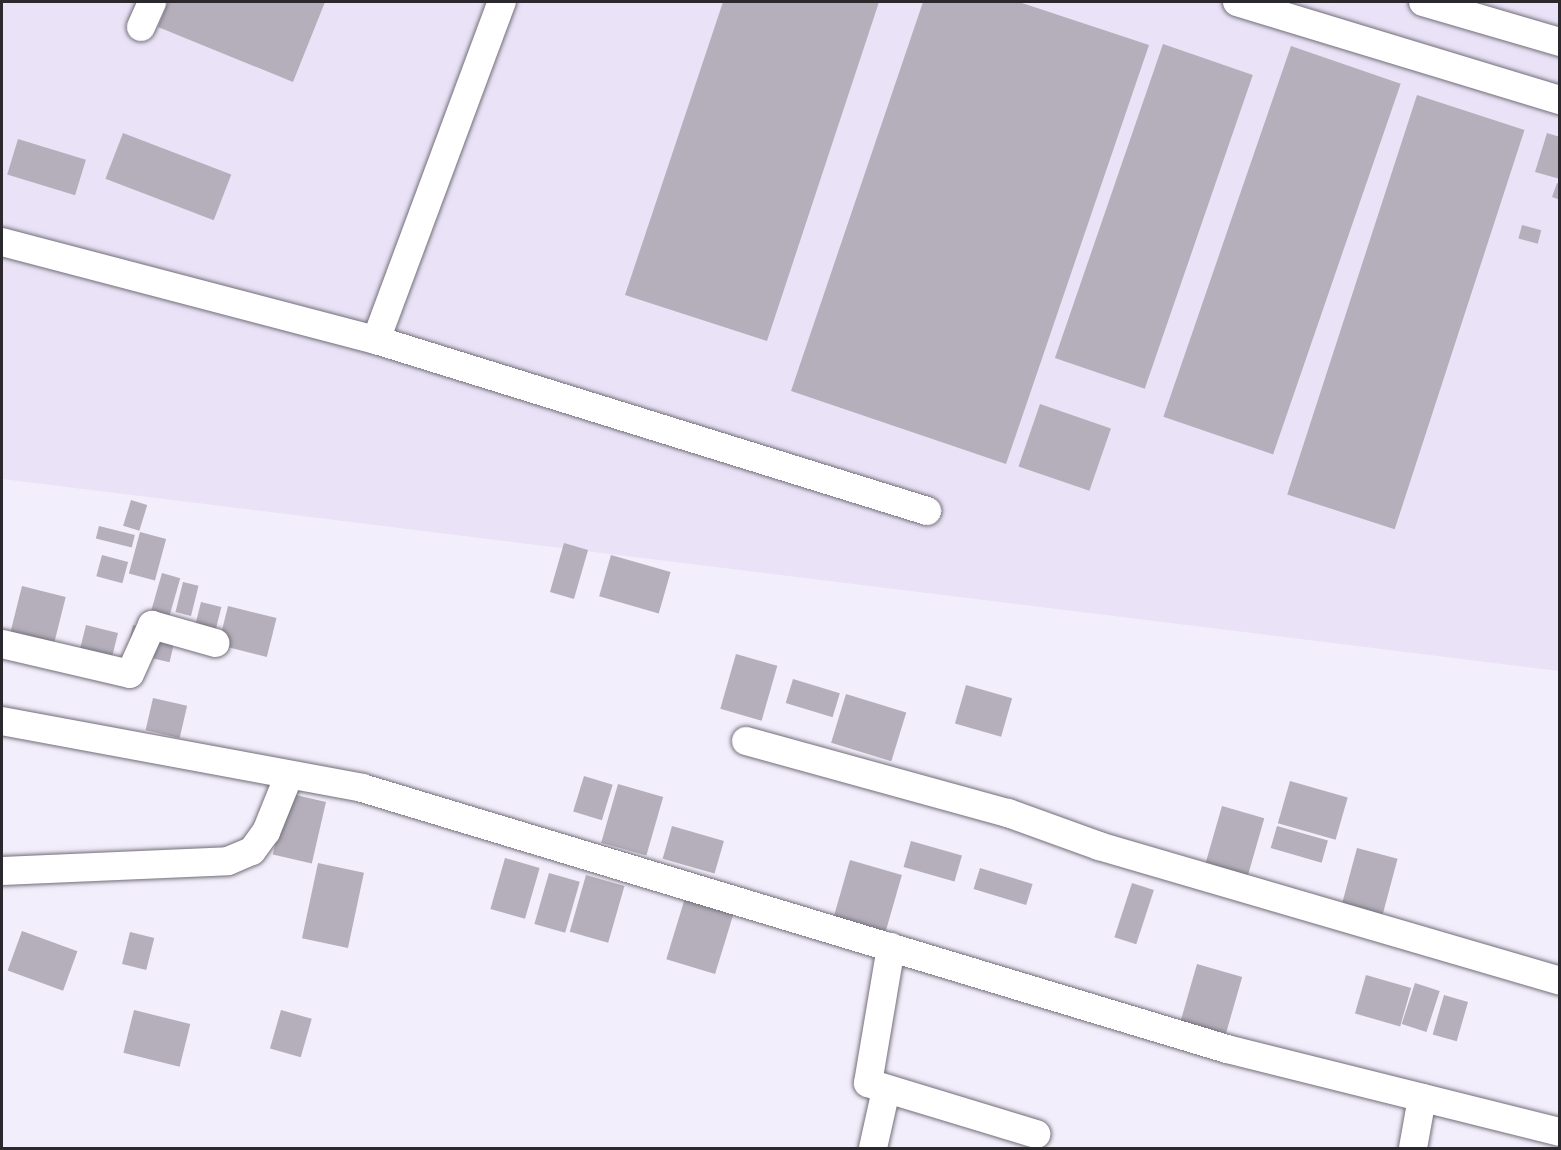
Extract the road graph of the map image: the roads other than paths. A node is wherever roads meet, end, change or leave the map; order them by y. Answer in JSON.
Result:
{"nodes":[{"id":1,"x":152,"y":2,"type":"edge"},
{"id":2,"x":502,"y":2,"type":"edge"},
{"id":3,"x":1237,"y":2,"type":"edge"},
{"id":4,"x":1423,"y":2,"type":"edge"},
{"id":5,"x":141,"y":27,"type":"dead end"},
{"id":6,"x":1560,"y":42,"type":"edge"},
{"id":7,"x":1560,"y":100,"type":"edge"},
{"id":8,"x":2,"y":242,"type":"edge"},
{"id":9,"x":376,"y":340,"type":"junction"},
{"id":10,"x":927,"y":511,"type":"dead end"},
{"id":11,"x":215,"y":643,"type":"dead end"},
{"id":12,"x":2,"y":644,"type":"edge"},
{"id":13,"x":2,"y":722,"type":"edge"},
{"id":14,"x":746,"y":741,"type":"dead end"},
{"id":15,"x":289,"y":775,"type":"junction"},
{"id":16,"x":2,"y":871,"type":"edge"},
{"id":17,"x":891,"y":947,"type":"junction"},
{"id":18,"x":1560,"y":981,"type":"edge"},
{"id":19,"x":886,"y":1090,"type":"junction"},
{"id":20,"x":1422,"y":1098,"type":"junction"},
{"id":21,"x":1560,"y":1132,"type":"edge"},
{"id":22,"x":1036,"y":1134,"type":"dead end"},
{"id":23,"x":873,"y":1149,"type":"edge"},
{"id":24,"x":1413,"y":1149,"type":"edge"}],
"edges":[{"from":1,"to":5,"type":"street"},
{"from":2,"to":9,"type":"street"},
{"from":3,"to":7,"type":"street"},
{"from":4,"to":6,"type":"street"},
{"from":8,"to":9,"type":"street"},
{"from":9,"to":10,"type":"street"},
{"from":11,"to":12,"type":"street"},
{"from":13,"to":15,"type":"street"},
{"from":14,"to":18,"type":"street"},
{"from":15,"to":16,"type":"street"},
{"from":15,"to":17,"type":"street"},
{"from":17,"to":19,"type":"street"},
{"from":17,"to":20,"type":"street"},
{"from":19,"to":22,"type":"street"},
{"from":19,"to":23,"type":"street"},
{"from":20,"to":21,"type":"street"},
{"from":20,"to":24,"type":"street"}]}
